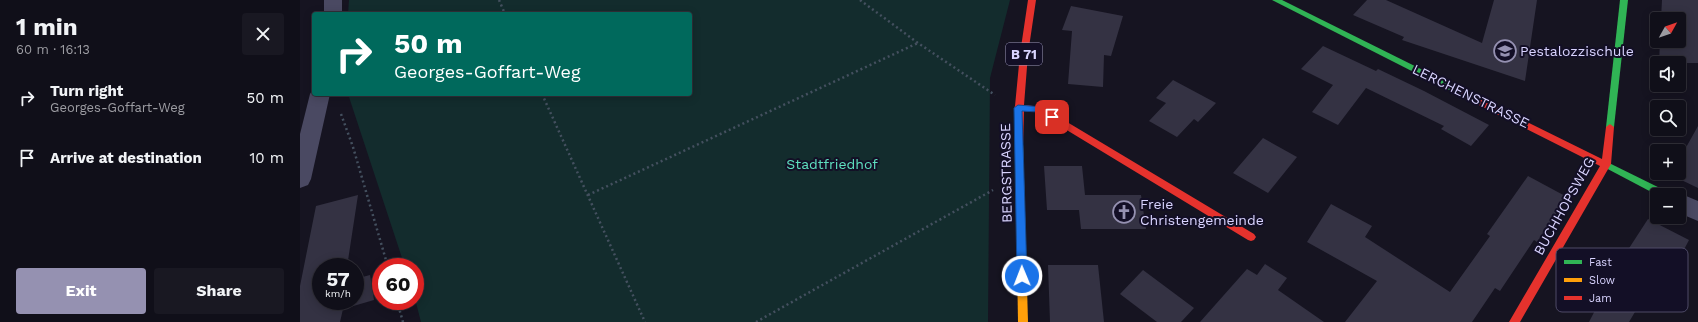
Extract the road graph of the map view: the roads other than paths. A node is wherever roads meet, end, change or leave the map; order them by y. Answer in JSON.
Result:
{"nodes":[{"id":1,"x":333,"y":0,"type":"edge"},
{"id":2,"x":1032,"y":0,"type":"edge"},
{"id":3,"x":1276,"y":0,"type":"edge"},
{"id":4,"x":1624,"y":0,"type":"edge"},
{"id":5,"x":334,"y":12,"type":"edge"},
{"id":6,"x":320,"y":96,"type":"edge"},
{"id":7,"x":1018,"y":108,"type":"junction"},
{"id":8,"x":1606,"y":164,"type":"junction"},
{"id":9,"x":300,"y":178,"type":"edge"},
{"id":10,"x":1652,"y":188,"type":"edge"},
{"id":11,"x":1686,"y":206,"type":"edge"},
{"id":12,"x":1698,"y":212,"type":"edge"},
{"id":13,"x":1251,"y":237,"type":"dead end"},
{"id":14,"x":1557,"y":248,"type":"edge"},
{"id":15,"x":1556,"y":250,"type":"edge"},
{"id":16,"x":1023,"y":322,"type":"edge"},
{"id":17,"x":1514,"y":322,"type":"edge"}],
"edges":[{"from":1,"to":5,"type":"street"},
{"from":2,"to":7,"type":"street","name":"BERGSTRASSE","number":"B 71"},
{"from":3,"to":8,"type":"street","name":"LERCHENSTRASSE"},
{"from":4,"to":8,"type":"street","name":"BUCHHOPSWEG"},
{"from":6,"to":9,"type":"street"},
{"from":7,"to":13,"type":"street"},
{"from":7,"to":16,"type":"street","name":"BERGSTRASSE","number":"B 71"},
{"from":8,"to":10,"type":"street","name":"LERCHENSTRASSE"},
{"from":8,"to":14,"type":"street","name":"BUCHHOPSWEG"},
{"from":11,"to":12,"type":"street"},
{"from":15,"to":17,"type":"street","name":"BUCHHOPSWEG"}]}
